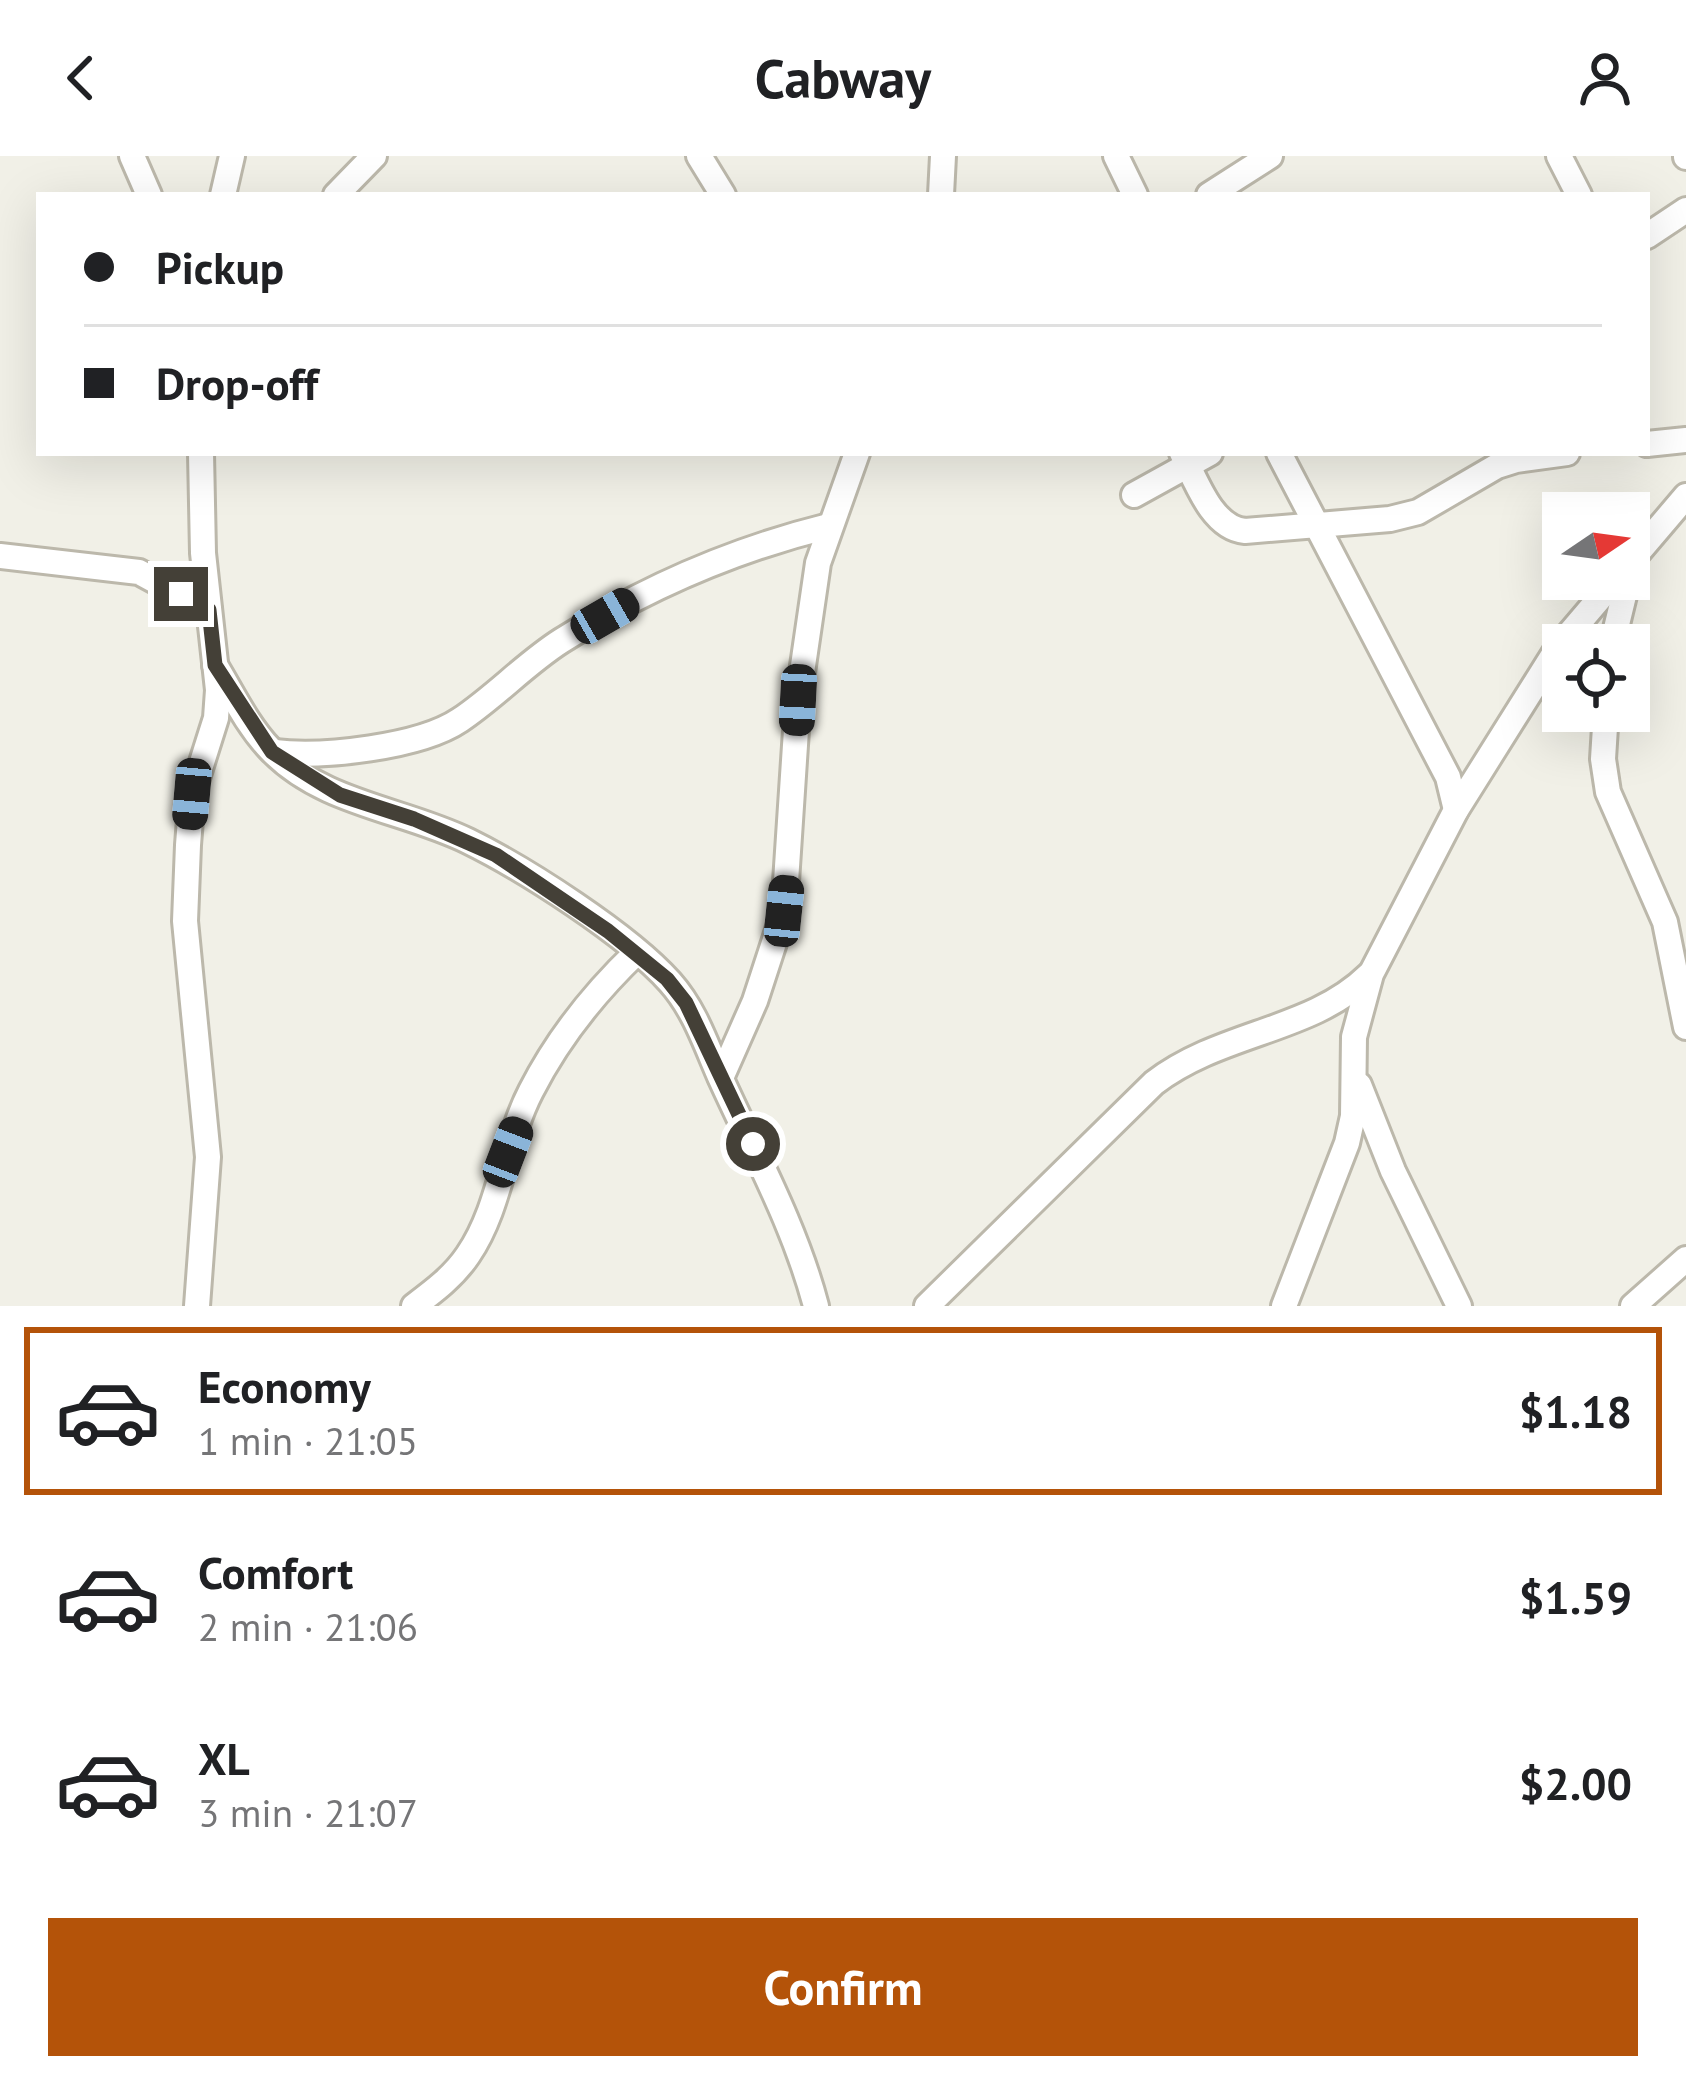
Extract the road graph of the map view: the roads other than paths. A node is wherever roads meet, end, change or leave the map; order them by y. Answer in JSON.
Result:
{"nodes":[{"id":1,"x":132,"y":156,"type":"edge"},
{"id":2,"x":232,"y":156,"type":"edge"},
{"id":3,"x":374,"y":156,"type":"edge"},
{"id":4,"x":699,"y":156,"type":"edge"},
{"id":5,"x":944,"y":156,"type":"edge"},
{"id":6,"x":1116,"y":156,"type":"edge"},
{"id":7,"x":1270,"y":156,"type":"edge"},
{"id":8,"x":1559,"y":156,"type":"edge"},
{"id":9,"x":1247,"y":185,"type":"edge"},
{"id":10,"x":148,"y":192,"type":"edge"},
{"id":11,"x":225,"y":192,"type":"edge"},
{"id":12,"x":339,"y":192,"type":"edge"},
{"id":13,"x":721,"y":192,"type":"edge"},
{"id":14,"x":941,"y":192,"type":"edge"},
{"id":15,"x":1134,"y":192,"type":"edge"},
{"id":16,"x":1576,"y":192,"type":"edge"},
{"id":17,"x":1686,"y":210,"type":"edge"},
{"id":18,"x":1650,"y":234,"type":"edge"},
{"id":19,"x":1686,"y":440,"type":"edge"},
{"id":20,"x":1650,"y":444,"type":"edge"},
{"id":21,"x":201,"y":456,"type":"edge"},
{"id":22,"x":856,"y":456,"type":"edge"},
{"id":23,"x":1281,"y":456,"type":"edge"},
{"id":24,"x":1546,"y":456,"type":"edge"},
{"id":25,"x":1194,"y":457,"type":"edge"},
{"id":26,"x":1134,"y":495,"type":"dead end"},
{"id":27,"x":1686,"y":496,"type":"edge"},
{"id":28,"x":829,"y":526,"type":"junction"},
{"id":29,"x":1318,"y":527,"type":"junction"},
{"id":30,"x":1650,"y":543,"type":"edge"},
{"id":31,"x":0,"y":556,"type":"edge"},
{"id":32,"x":1598,"y":600,"type":"edge"},
{"id":33,"x":209,"y":610,"type":"junction"},
{"id":34,"x":215,"y":665,"type":"junction"},
{"id":35,"x":1605,"y":732,"type":"edge"},
{"id":36,"x":272,"y":752,"type":"junction"},
{"id":37,"x":1456,"y":810,"type":"junction"},
{"id":38,"x":637,"y":952,"type":"junction"},
{"id":39,"x":1371,"y":974,"type":"junction"},
{"id":40,"x":1686,"y":1027,"type":"edge"},
{"id":41,"x":1352,"y":1066,"type":"junction"},
{"id":42,"x":721,"y":1078,"type":"junction"},
{"id":43,"x":1686,"y":1259,"type":"edge"},
{"id":44,"x":196,"y":1306,"type":"edge"},
{"id":45,"x":414,"y":1306,"type":"edge"},
{"id":46,"x":816,"y":1306,"type":"edge"},
{"id":47,"x":927,"y":1306,"type":"edge"},
{"id":48,"x":1284,"y":1306,"type":"edge"},
{"id":49,"x":1459,"y":1306,"type":"edge"},
{"id":50,"x":1633,"y":1306,"type":"edge"}],
"edges":[{"from":1,"to":10,"type":"street"},
{"from":2,"to":11,"type":"street"},
{"from":3,"to":12,"type":"street"},
{"from":4,"to":13,"type":"street"},
{"from":5,"to":14,"type":"street"},
{"from":6,"to":15,"type":"street"},
{"from":7,"to":9,"type":"street"},
{"from":8,"to":16,"type":"street"},
{"from":17,"to":18,"type":"street"},
{"from":19,"to":20,"type":"street"},
{"from":21,"to":33,"type":"street"},
{"from":22,"to":28,"type":"street"},
{"from":23,"to":29,"type":"street"},
{"from":24,"to":29,"type":"street"},
{"from":25,"to":26,"type":"street"},
{"from":25,"to":29,"type":"street"},
{"from":27,"to":30,"type":"street"},
{"from":28,"to":36,"type":"street"},
{"from":28,"to":42,"type":"street"},
{"from":29,"to":37,"type":"street"},
{"from":31,"to":33,"type":"street"},
{"from":32,"to":37,"type":"street"},
{"from":33,"to":34,"type":"street"},
{"from":34,"to":36,"type":"street"},
{"from":34,"to":44,"type":"street"},
{"from":35,"to":40,"type":"street"},
{"from":36,"to":38,"type":"street"},
{"from":37,"to":39,"type":"street"},
{"from":38,"to":42,"type":"street"},
{"from":38,"to":45,"type":"street"},
{"from":39,"to":41,"type":"street"},
{"from":39,"to":47,"type":"street"},
{"from":41,"to":48,"type":"street"},
{"from":41,"to":49,"type":"street"},
{"from":42,"to":46,"type":"street"},
{"from":43,"to":50,"type":"street"}]}
